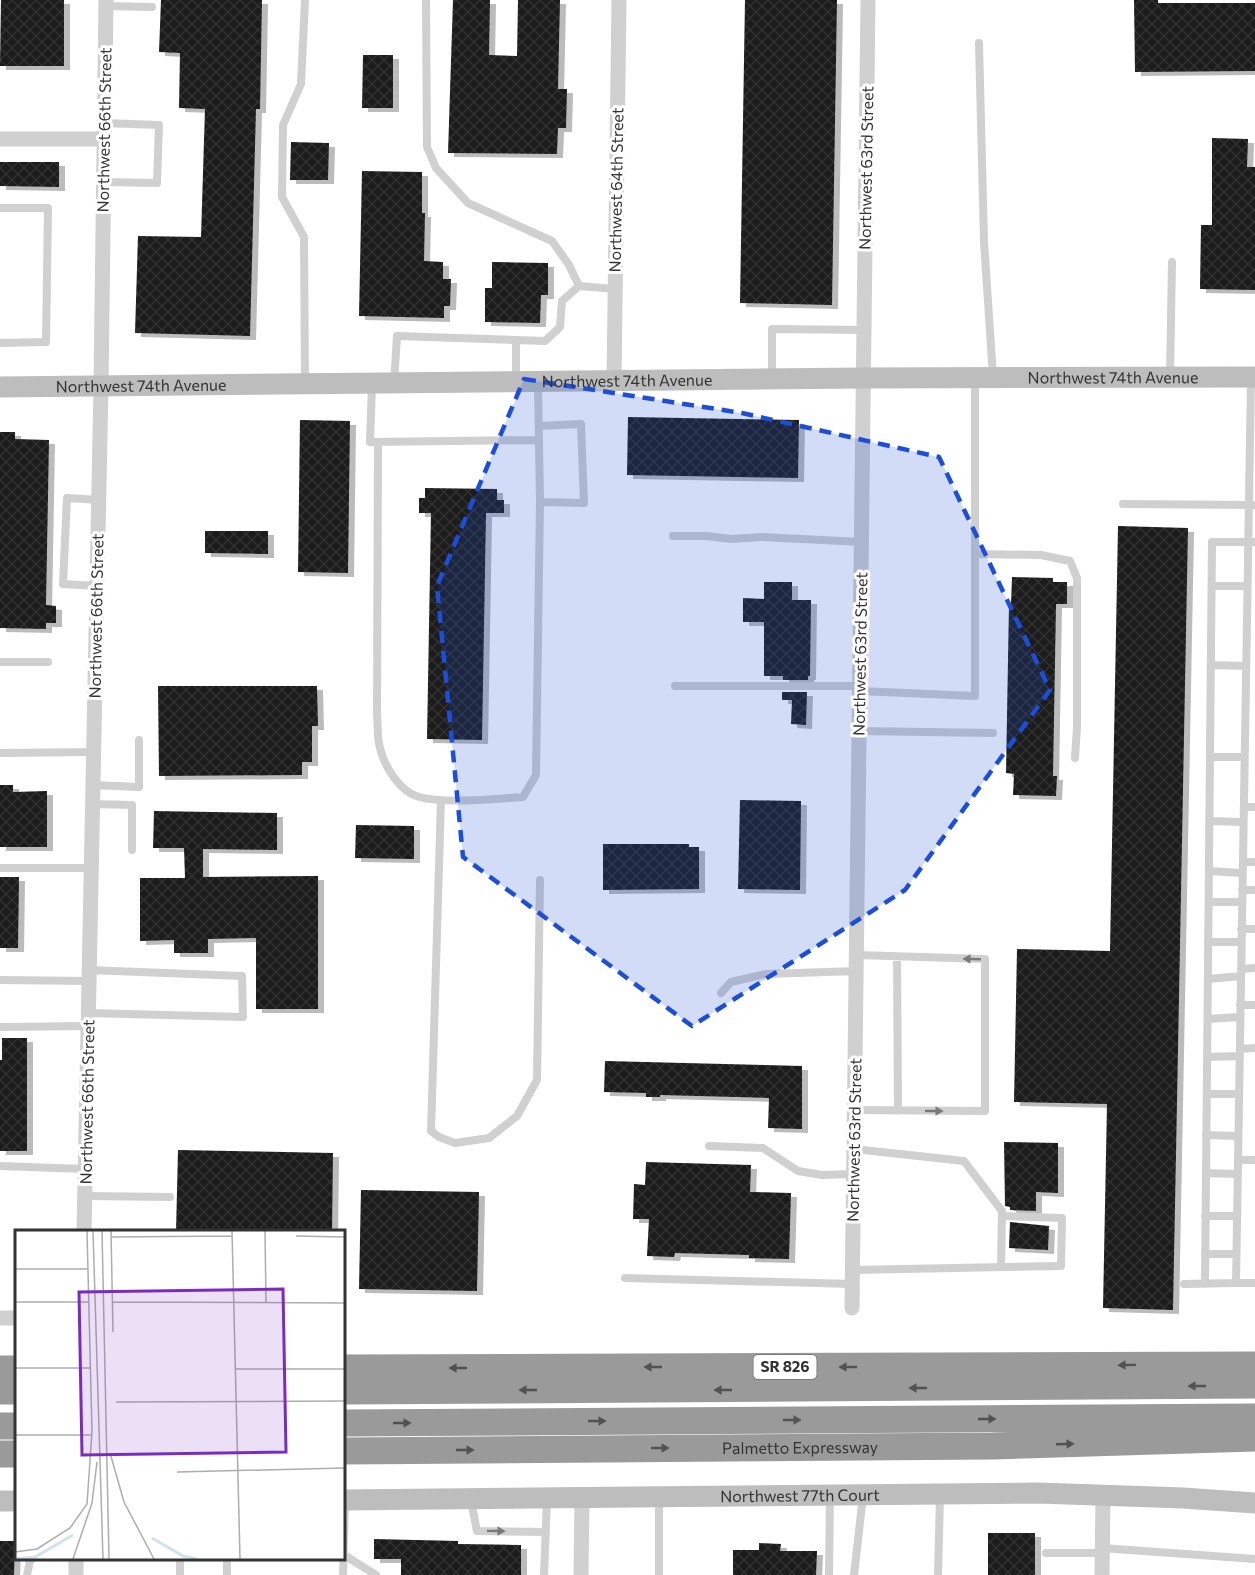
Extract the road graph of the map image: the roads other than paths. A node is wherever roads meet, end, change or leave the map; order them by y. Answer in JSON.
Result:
{"nodes":[{"id":1,"x":305,"y":0,"type":"edge"},
{"id":2,"x":426,"y":0,"type":"edge"},
{"id":3,"x":619,"y":0,"type":"edge"},
{"id":4,"x":868,"y":0,"type":"edge"},
{"id":5,"x":106,"y":3,"type":"edge"},
{"id":6,"x":152,"y":7,"type":"dead end"},
{"id":7,"x":979,"y":43,"type":"dead end"},
{"id":8,"x":103,"y":131,"type":"junction"},
{"id":9,"x":0,"y":139,"type":"edge"},
{"id":10,"x":103,"y":182,"type":"junction"},
{"id":11,"x":0,"y":208,"type":"edge"},
{"id":12,"x":1172,"y":261,"type":"dead end"},
{"id":13,"x":579,"y":286,"type":"junction"},
{"id":14,"x":615,"y":289,"type":"junction"},
{"id":15,"x":865,"y":330,"type":"junction"},
{"id":16,"x":516,"y":340,"type":"junction"},
{"id":17,"x":0,"y":343,"type":"edge"},
{"id":18,"x":1253,"y":377,"type":"edge"},
{"id":19,"x":864,"y":378,"type":"junction"},
{"id":20,"x":1170,"y":378,"type":"junction"},
{"id":21,"x":772,"y":379,"type":"junction"},
{"id":22,"x":984,"y":379,"type":"junction"},
{"id":23,"x":614,"y":381,"type":"junction"},
{"id":24,"x":516,"y":382,"type":"junction"},
{"id":25,"x":538,"y":382,"type":"junction"},
{"id":26,"x":372,"y":384,"type":"junction"},
{"id":27,"x":393,"y":384,"type":"junction"},
{"id":28,"x":305,"y":385,"type":"junction"},
{"id":29,"x":101,"y":386,"type":"junction"},
{"id":30,"x":0,"y":387,"type":"edge"},
{"id":31,"x":539,"y":426,"type":"junction"},
{"id":32,"x":539,"y":440,"type":"junction"},
{"id":33,"x":378,"y":442,"type":"junction"},
{"id":34,"x":99,"y":500,"type":"junction"},
{"id":35,"x":540,"y":502,"type":"junction"},
{"id":36,"x":1123,"y":504,"type":"dead end"},
{"id":37,"x":1252,"y":505,"type":"edge"},
{"id":38,"x":673,"y":536,"type":"dead end"},
{"id":39,"x":862,"y":542,"type":"junction"},
{"id":40,"x":1252,"y":542,"type":"edge"},
{"id":41,"x":975,"y":554,"type":"junction"},
{"id":42,"x":1250,"y":582,"type":"edge"},
{"id":43,"x":97,"y":586,"type":"junction"},
{"id":44,"x":1212,"y":586,"type":"junction"},
{"id":45,"x":1251,"y":608,"type":"edge"},
{"id":46,"x":0,"y":662,"type":"edge"},
{"id":47,"x":48,"y":662,"type":"dead end"},
{"id":48,"x":1249,"y":662,"type":"edge"},
{"id":49,"x":1211,"y":665,"type":"junction"},
{"id":50,"x":675,"y":686,"type":"dead end"},
{"id":51,"x":859,"y":688,"type":"junction"},
{"id":52,"x":1245,"y":723,"type":"junction"},
{"id":53,"x":1255,"y":723,"type":"edge"},
{"id":54,"x":859,"y":731,"type":"junction"},
{"id":55,"x":993,"y":733,"type":"dead end"},
{"id":56,"x":139,"y":741,"type":"dead end"},
{"id":57,"x":93,"y":752,"type":"junction"},
{"id":58,"x":0,"y":753,"type":"edge"},
{"id":59,"x":1210,"y":757,"type":"junction"},
{"id":60,"x":1245,"y":757,"type":"junction"},
{"id":61,"x":1075,"y":758,"type":"dead end"},
{"id":62,"x":93,"y":785,"type":"junction"},
{"id":63,"x":441,"y":800,"type":"junction"},
{"id":64,"x":93,"y":804,"type":"junction"},
{"id":65,"x":1244,"y":807,"type":"junction"},
{"id":66,"x":1255,"y":807,"type":"edge"},
{"id":67,"x":1210,"y":821,"type":"junction"},
{"id":68,"x":1243,"y":822,"type":"junction"},
{"id":69,"x":132,"y":850,"type":"dead end"},
{"id":70,"x":1243,"y":862,"type":"junction"},
{"id":71,"x":1255,"y":862,"type":"edge"},
{"id":72,"x":0,"y":868,"type":"edge"},
{"id":73,"x":91,"y":868,"type":"junction"},
{"id":74,"x":1209,"y":871,"type":"junction"},
{"id":75,"x":1242,"y":873,"type":"junction"},
{"id":76,"x":540,"y":880,"type":"dead end"},
{"id":77,"x":1242,"y":890,"type":"junction"},
{"id":78,"x":1255,"y":890,"type":"edge"},
{"id":79,"x":1209,"y":902,"type":"junction"},
{"id":80,"x":1242,"y":902,"type":"junction"},
{"id":81,"x":1242,"y":929,"type":"junction"},
{"id":82,"x":1255,"y":929,"type":"edge"},
{"id":83,"x":1208,"y":942,"type":"junction"},
{"id":84,"x":1241,"y":942,"type":"junction"},
{"id":85,"x":897,"y":957,"type":"junction"},
{"id":86,"x":856,"y":963,"type":"junction"},
{"id":87,"x":1255,"y":968,"type":"edge"},
{"id":88,"x":1241,"y":973,"type":"junction"},
{"id":89,"x":89,"y":975,"type":"junction"},
{"id":90,"x":1208,"y":979,"type":"junction"},
{"id":91,"x":0,"y":980,"type":"edge"},
{"id":92,"x":721,"y":993,"type":"dead end"},
{"id":93,"x":1240,"y":1005,"type":"junction"},
{"id":94,"x":1255,"y":1005,"type":"edge"},
{"id":95,"x":1240,"y":1017,"type":"junction"},
{"id":96,"x":1208,"y":1019,"type":"junction"},
{"id":97,"x":88,"y":1020,"type":"junction"},
{"id":98,"x":0,"y":1027,"type":"edge"},
{"id":99,"x":1255,"y":1048,"type":"edge"},
{"id":100,"x":1240,"y":1052,"type":"junction"},
{"id":101,"x":1207,"y":1057,"type":"junction"},
{"id":102,"x":1207,"y":1094,"type":"junction"},
{"id":103,"x":1239,"y":1094,"type":"junction"},
{"id":104,"x":855,"y":1110,"type":"junction"},
{"id":105,"x":898,"y":1111,"type":"junction"},
{"id":106,"x":1206,"y":1135,"type":"junction"},
{"id":107,"x":1238,"y":1136,"type":"junction"},
{"id":108,"x":709,"y":1146,"type":"dead end"},
{"id":109,"x":854,"y":1149,"type":"junction"},
{"id":110,"x":1238,"y":1160,"type":"junction"},
{"id":111,"x":1255,"y":1160,"type":"edge"},
{"id":112,"x":0,"y":1166,"type":"edge"},
{"id":113,"x":85,"y":1169,"type":"junction"},
{"id":114,"x":1206,"y":1173,"type":"junction"},
{"id":115,"x":854,"y":1174,"type":"junction"},
{"id":116,"x":1238,"y":1174,"type":"junction"},
{"id":117,"x":85,"y":1196,"type":"junction"},
{"id":118,"x":170,"y":1197,"type":"dead end"},
{"id":119,"x":1206,"y":1215,"type":"junction"},
{"id":120,"x":1002,"y":1216,"type":"junction"},
{"id":121,"x":1237,"y":1216,"type":"junction"},
{"id":122,"x":84,"y":1230,"type":"edge"},
{"id":123,"x":1205,"y":1254,"type":"junction"},
{"id":124,"x":1236,"y":1254,"type":"junction"},
{"id":125,"x":1001,"y":1267,"type":"junction"},
{"id":126,"x":852,"y":1277,"type":"junction"},
{"id":127,"x":625,"y":1278,"type":"dead end"},
{"id":128,"x":1236,"y":1283,"type":"junction"},
{"id":129,"x":1184,"y":1284,"type":"dead end"},
{"id":130,"x":1204,"y":1284,"type":"junction"},
{"id":131,"x":1255,"y":1284,"type":"edge"},
{"id":132,"x":852,"y":1308,"type":"dead end"},
{"id":133,"x":1255,"y":1359,"type":"edge"},
{"id":134,"x":1227,"y":1364,"type":"junction"},
{"id":135,"x":1255,"y":1365,"type":"edge"},
{"id":136,"x":345,"y":1368,"type":"edge"},
{"id":137,"x":1255,"y":1385,"type":"edge"},
{"id":138,"x":345,"y":1391,"type":"edge"},
{"id":139,"x":1255,"y":1417,"type":"edge"},
{"id":140,"x":345,"y":1423,"type":"edge"},
{"id":141,"x":1255,"y":1438,"type":"edge"},
{"id":142,"x":1141,"y":1442,"type":"junction"},
{"id":143,"x":345,"y":1451,"type":"edge"},
{"id":144,"x":1255,"y":1456,"type":"edge"},
{"id":145,"x":940,"y":1494,"type":"junction"},
{"id":146,"x":830,"y":1495,"type":"junction"},
{"id":147,"x":863,"y":1495,"type":"junction"},
{"id":148,"x":1103,"y":1495,"type":"junction"},
{"id":149,"x":659,"y":1496,"type":"junction"},
{"id":150,"x":582,"y":1497,"type":"junction"},
{"id":151,"x":546,"y":1498,"type":"junction"},
{"id":152,"x":345,"y":1500,"type":"edge"},
{"id":153,"x":471,"y":1500,"type":"junction"},
{"id":154,"x":1255,"y":1503,"type":"edge"},
{"id":155,"x":546,"y":1532,"type":"junction"},
{"id":156,"x":1102,"y":1550,"type":"junction"},
{"id":157,"x":1046,"y":1552,"type":"dead end"},
{"id":158,"x":345,"y":1556,"type":"edge"},
{"id":159,"x":1255,"y":1559,"type":"edge"},
{"id":160,"x":31,"y":1560,"type":"edge"},
{"id":161,"x":344,"y":1560,"type":"edge"},
{"id":162,"x":27,"y":1575,"type":"edge"},
{"id":163,"x":343,"y":1575,"type":"edge"},
{"id":164,"x":376,"y":1575,"type":"edge"},
{"id":165,"x":544,"y":1575,"type":"edge"},
{"id":166,"x":581,"y":1575,"type":"edge"},
{"id":167,"x":659,"y":1575,"type":"edge"},
{"id":168,"x":829,"y":1575,"type":"edge"},
{"id":169,"x":854,"y":1575,"type":"edge"},
{"id":170,"x":938,"y":1575,"type":"edge"},
{"id":171,"x":1102,"y":1575,"type":"edge"}],
"edges":[{"from":1,"to":28,"type":"lane"},
{"from":2,"to":13,"type":"lane"},
{"from":3,"to":14,"type":"street","name":"Northwest 64th Street"},
{"from":4,"to":15,"type":"street","name":"Northwest 63rd Street"},
{"from":5,"to":6,"type":"lane"},
{"from":5,"to":8,"type":"street","name":"Northwest 66th Street"},
{"from":7,"to":22,"type":"lane"},
{"from":8,"to":9,"type":"street"},
{"from":8,"to":10,"type":"street","name":"Northwest 66th Street"},
{"from":8,"to":10,"type":"lane"},
{"from":10,"to":29,"type":"street","name":"Northwest 66th Street"},
{"from":11,"to":17,"type":"lane"},
{"from":12,"to":20,"type":"lane"},
{"from":13,"to":14,"type":"lane"},
{"from":13,"to":16,"type":"lane"},
{"from":14,"to":23,"type":"street","name":"Northwest 64th Street"},
{"from":15,"to":19,"type":"street","name":"Northwest 63rd Street"},
{"from":15,"to":21,"type":"lane"},
{"from":16,"to":24,"type":"lane"},
{"from":16,"to":27,"type":"lane"},
{"from":18,"to":20,"type":"street","name":"Northwest 74th Avenue"},
{"from":18,"to":37,"type":"lane"},
{"from":19,"to":21,"type":"street","name":"Northwest 74th Avenue"},
{"from":19,"to":22,"type":"street","name":"Northwest 74th Avenue"},
{"from":19,"to":39,"type":"street","name":"Northwest 63rd Street"},
{"from":20,"to":22,"type":"street","name":"Northwest 74th Avenue"},
{"from":21,"to":23,"type":"street","name":"Northwest 74th Avenue"},
{"from":22,"to":41,"type":"lane"},
{"from":23,"to":25,"type":"street","name":"Northwest 74th Avenue"},
{"from":24,"to":25,"type":"street","name":"Northwest 74th Avenue"},
{"from":24,"to":27,"type":"street","name":"Northwest 74th Avenue"},
{"from":25,"to":31,"type":"lane"},
{"from":26,"to":27,"type":"street","name":"Northwest 74th Avenue"},
{"from":26,"to":28,"type":"street","name":"Northwest 74th Avenue"},
{"from":26,"to":33,"type":"lane"},
{"from":28,"to":29,"type":"street","name":"Northwest 74th Avenue"},
{"from":29,"to":30,"type":"street","name":"Northwest 74th Avenue"},
{"from":29,"to":34,"type":"street","name":"Northwest 66th Street"},
{"from":31,"to":32,"type":"lane"},
{"from":31,"to":35,"type":"lane"},
{"from":32,"to":33,"type":"lane"},
{"from":32,"to":35,"type":"lane"},
{"from":33,"to":63,"type":"lane"},
{"from":34,"to":43,"type":"street","name":"Northwest 66th Street"},
{"from":34,"to":43,"type":"lane"},
{"from":35,"to":63,"type":"lane"},
{"from":36,"to":37,"type":"lane"},
{"from":37,"to":40,"type":"lane"},
{"from":38,"to":39,"type":"lane"},
{"from":39,"to":51,"type":"street","name":"Northwest 63rd Street"},
{"from":40,"to":42,"type":"lane"},
{"from":40,"to":44,"type":"lane"},
{"from":41,"to":51,"type":"lane"},
{"from":41,"to":61,"type":"lane"},
{"from":42,"to":44,"type":"lane"},
{"from":42,"to":45,"type":"lane"},
{"from":43,"to":57,"type":"street","name":"Northwest 66th Street"},
{"from":44,"to":49,"type":"lane"},
{"from":45,"to":48,"type":"lane"},
{"from":46,"to":47,"type":"lane"},
{"from":48,"to":49,"type":"lane"},
{"from":48,"to":52,"type":"lane"},
{"from":49,"to":59,"type":"lane"},
{"from":50,"to":51,"type":"lane"},
{"from":51,"to":54,"type":"street","name":"Northwest 63rd Street"},
{"from":52,"to":53,"type":"lane"},
{"from":52,"to":60,"type":"lane"},
{"from":54,"to":55,"type":"lane"},
{"from":54,"to":86,"type":"street","name":"Northwest 63rd Street"},
{"from":56,"to":62,"type":"lane"},
{"from":57,"to":58,"type":"lane"},
{"from":57,"to":62,"type":"street","name":"Northwest 66th Street"},
{"from":59,"to":60,"type":"lane"},
{"from":59,"to":67,"type":"lane"},
{"from":60,"to":65,"type":"lane"},
{"from":62,"to":64,"type":"street","name":"Northwest 66th Street"},
{"from":63,"to":76,"type":"lane"},
{"from":64,"to":69,"type":"lane"},
{"from":64,"to":73,"type":"street","name":"Northwest 66th Street"},
{"from":65,"to":66,"type":"lane"},
{"from":65,"to":68,"type":"lane"},
{"from":67,"to":68,"type":"lane"},
{"from":67,"to":74,"type":"lane"},
{"from":68,"to":70,"type":"lane"},
{"from":70,"to":71,"type":"lane"},
{"from":70,"to":75,"type":"lane"},
{"from":72,"to":73,"type":"lane"},
{"from":73,"to":89,"type":"street","name":"Northwest 66th Street"},
{"from":74,"to":75,"type":"lane"},
{"from":74,"to":79,"type":"lane"},
{"from":75,"to":77,"type":"lane"},
{"from":77,"to":78,"type":"lane"},
{"from":77,"to":80,"type":"lane"},
{"from":79,"to":80,"type":"lane"},
{"from":79,"to":83,"type":"lane"},
{"from":80,"to":81,"type":"lane"},
{"from":81,"to":82,"type":"lane"},
{"from":81,"to":84,"type":"lane"},
{"from":83,"to":84,"type":"lane"},
{"from":83,"to":90,"type":"lane"},
{"from":84,"to":88,"type":"lane"},
{"from":85,"to":86,"type":"lane"},
{"from":85,"to":105,"type":"lane"},
{"from":105,"to":85,"type":"lane","one_way":true},
{"from":86,"to":92,"type":"lane"},
{"from":86,"to":104,"type":"street","name":"Northwest 63rd Street"},
{"from":87,"to":88,"type":"lane"},
{"from":88,"to":90,"type":"lane"},
{"from":88,"to":93,"type":"lane"},
{"from":89,"to":91,"type":"lane"},
{"from":89,"to":97,"type":"street","name":"Northwest 66th Street"},
{"from":89,"to":97,"type":"lane"},
{"from":90,"to":96,"type":"lane"},
{"from":93,"to":94,"type":"lane"},
{"from":93,"to":95,"type":"lane"},
{"from":95,"to":96,"type":"lane"},
{"from":95,"to":100,"type":"lane"},
{"from":96,"to":101,"type":"lane"},
{"from":97,"to":98,"type":"lane"},
{"from":97,"to":113,"type":"street","name":"Northwest 66th Street"},
{"from":99,"to":100,"type":"lane"},
{"from":100,"to":101,"type":"lane"},
{"from":100,"to":103,"type":"lane"},
{"from":101,"to":102,"type":"lane"},
{"from":102,"to":103,"type":"lane"},
{"from":102,"to":106,"type":"lane"},
{"from":103,"to":107,"type":"lane"},
{"from":104,"to":105,"type":"lane"},
{"from":104,"to":109,"type":"street","name":"Northwest 63rd Street"},
{"from":106,"to":107,"type":"lane"},
{"from":106,"to":114,"type":"lane"},
{"from":107,"to":110,"type":"lane"},
{"from":108,"to":115,"type":"lane"},
{"from":109,"to":115,"type":"street","name":"Northwest 63rd Street"},
{"from":109,"to":120,"type":"lane"},
{"from":110,"to":111,"type":"lane"},
{"from":110,"to":116,"type":"lane"},
{"from":112,"to":113,"type":"lane"},
{"from":113,"to":117,"type":"street","name":"Northwest 66th Street"},
{"from":114,"to":116,"type":"lane"},
{"from":114,"to":119,"type":"lane"},
{"from":115,"to":126,"type":"street","name":"Northwest 63rd Street"},
{"from":116,"to":121,"type":"lane"},
{"from":117,"to":118,"type":"lane"},
{"from":117,"to":122,"type":"street","name":"Northwest 66th Street"},
{"from":119,"to":121,"type":"lane"},
{"from":119,"to":123,"type":"lane"},
{"from":120,"to":125,"type":"lane"},
{"from":120,"to":125,"type":"lane"},
{"from":121,"to":124,"type":"lane"},
{"from":123,"to":124,"type":"lane"},
{"from":123,"to":130,"type":"lane"},
{"from":124,"to":128,"type":"lane"},
{"from":125,"to":126,"type":"lane"},
{"from":126,"to":127,"type":"lane"},
{"from":126,"to":132,"type":"street","name":"Northwest 63rd Street"},
{"from":128,"to":130,"type":"lane"},
{"from":128,"to":131,"type":"lane"},
{"from":129,"to":130,"type":"lane"},
{"from":133,"to":134,"type":"highway"},
{"from":134,"to":135,"type":"highway","number":"SR 826"},
{"from":134,"to":136,"type":"highway","number":"SR 826","one_way":true},
{"from":137,"to":138,"type":"highway","one_way":true},
{"from":140,"to":139,"type":"highway","one_way":true},
{"from":141,"to":142,"type":"highway","name":"Palmetto Expressway"},
{"from":143,"to":142,"type":"highway","name":"Palmetto Expressway","one_way":true},
{"from":142,"to":144,"type":"highway"},
{"from":145,"to":147,"type":"street","name":"Northwest 77th Court"},
{"from":145,"to":148,"type":"street","name":"Northwest 77th Court"},
{"from":145,"to":170,"type":"lane"},
{"from":146,"to":147,"type":"street","name":"Northwest 77th Court"},
{"from":146,"to":149,"type":"street","name":"Northwest 77th Court"},
{"from":146,"to":168,"type":"lane"},
{"from":147,"to":169,"type":"lane"},
{"from":148,"to":154,"type":"street","name":"Northwest 77th Court"},
{"from":148,"to":156,"type":"street"},
{"from":149,"to":150,"type":"street","name":"Northwest 77th Court"},
{"from":149,"to":167,"type":"lane"},
{"from":150,"to":151,"type":"street","name":"Northwest 77th Court"},
{"from":150,"to":166,"type":"street"},
{"from":151,"to":153,"type":"street","name":"Northwest 77th Court"},
{"from":151,"to":155,"type":"lane"},
{"from":152,"to":153,"type":"street","name":"Northwest 77th Court"},
{"from":153,"to":155,"type":"lane","one_way":true},
{"from":155,"to":165,"type":"lane"},
{"from":156,"to":157,"type":"lane"},
{"from":156,"to":159,"type":"lane"},
{"from":156,"to":171,"type":"street"},
{"from":158,"to":164,"type":"lane"},
{"from":160,"to":162,"type":"lane"},
{"from":161,"to":163,"type":"lane"}]}
